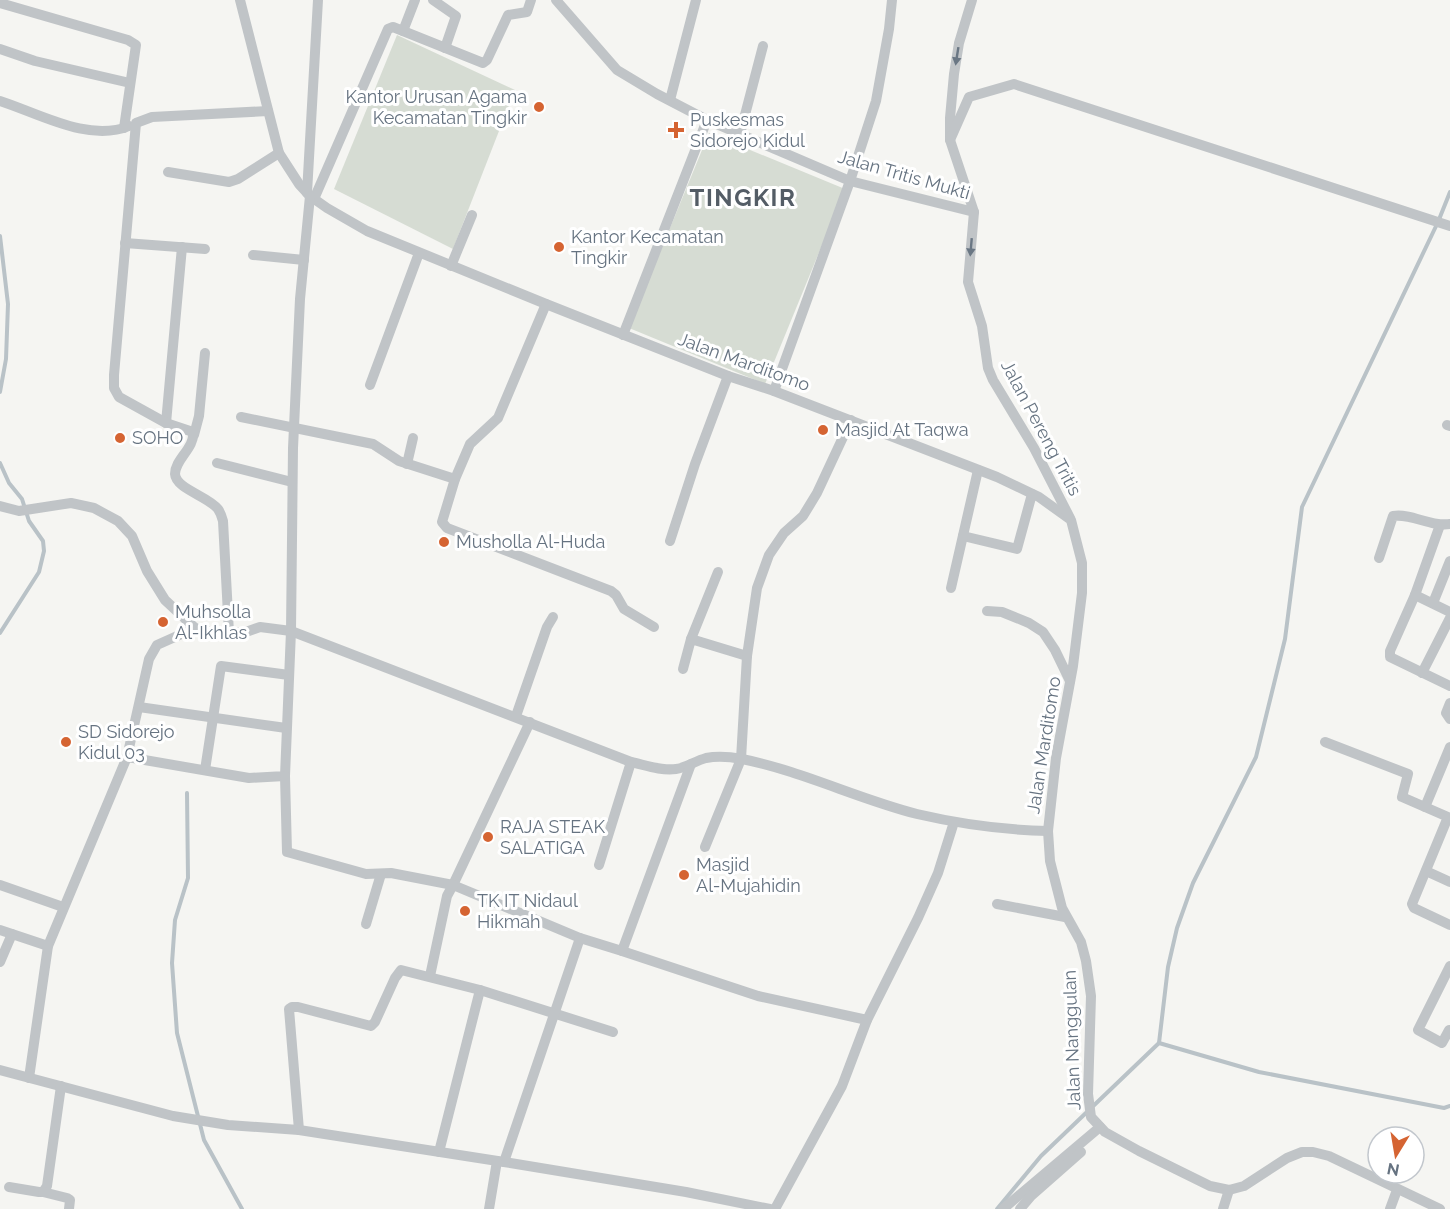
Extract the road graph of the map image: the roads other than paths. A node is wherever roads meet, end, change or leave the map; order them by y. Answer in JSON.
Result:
{"nodes":[{"id":1,"x":240,"y":0,"type":"edge"},
{"id":2,"x":318,"y":0,"type":"edge"},
{"id":3,"x":415,"y":0,"type":"edge"},
{"id":4,"x":433,"y":0,"type":"edge"},
{"id":5,"x":531,"y":0,"type":"edge"},
{"id":6,"x":556,"y":0,"type":"edge"},
{"id":7,"x":696,"y":0,"type":"edge"},
{"id":8,"x":892,"y":0,"type":"edge"},
{"id":9,"x":972,"y":0,"type":"edge"},
{"id":10,"x":0,"y":3,"type":"edge"},
{"id":11,"x":403,"y":31,"type":"junction"},
{"id":12,"x":763,"y":46,"type":"dead end"},
{"id":13,"x":445,"y":48,"type":"junction"},
{"id":14,"x":0,"y":49,"type":"edge"},
{"id":15,"x":130,"y":83,"type":"junction"},
{"id":16,"x":670,"y":100,"type":"junction"},
{"id":17,"x":0,"y":101,"type":"edge"},
{"id":18,"x":267,"y":111,"type":"junction"},
{"id":19,"x":707,"y":120,"type":"junction"},
{"id":20,"x":136,"y":123,"type":"junction"},
{"id":21,"x":124,"y":128,"type":"junction"},
{"id":22,"x":740,"y":134,"type":"junction"},
{"id":23,"x":950,"y":140,"type":"junction"},
{"id":24,"x":279,"y":153,"type":"junction"},
{"id":25,"x":168,"y":172,"type":"dead end"},
{"id":26,"x":850,"y":181,"type":"junction"},
{"id":27,"x":311,"y":196,"type":"junction"},
{"id":28,"x":974,"y":212,"type":"junction"},
{"id":29,"x":472,"y":215,"type":"dead end"},
{"id":30,"x":1448,"y":226,"type":"edge"},
{"id":31,"x":125,"y":243,"type":"junction"},
{"id":32,"x":182,"y":247,"type":"junction"},
{"id":33,"x":205,"y":249,"type":"dead end"},
{"id":34,"x":419,"y":253,"type":"junction"},
{"id":35,"x":253,"y":255,"type":"dead end"},
{"id":36,"x":304,"y":260,"type":"junction"},
{"id":37,"x":451,"y":266,"type":"junction"},
{"id":38,"x":546,"y":304,"type":"junction"},
{"id":39,"x":623,"y":335,"type":"junction"},
{"id":40,"x":205,"y":353,"type":"dead end"},
{"id":41,"x":728,"y":376,"type":"junction"},
{"id":42,"x":370,"y":386,"type":"dead end"},
{"id":43,"x":774,"y":391,"type":"junction"},
{"id":44,"x":241,"y":417,"type":"dead end"},
{"id":45,"x":851,"y":420,"type":"junction"},
{"id":46,"x":166,"y":423,"type":"junction"},
{"id":47,"x":294,"y":428,"type":"junction"},
{"id":48,"x":194,"y":435,"type":"junction"},
{"id":49,"x":413,"y":438,"type":"dead end"},
{"id":50,"x":217,"y":463,"type":"dead end"},
{"id":51,"x":407,"y":464,"type":"junction"},
{"id":52,"x":978,"y":470,"type":"junction"},
{"id":53,"x":455,"y":479,"type":"junction"},
{"id":54,"x":292,"y":482,"type":"junction"},
{"id":55,"x":1032,"y":494,"type":"junction"},
{"id":56,"x":0,"y":506,"type":"edge"},
{"id":57,"x":1071,"y":520,"type":"junction"},
{"id":58,"x":1445,"y":525,"type":"edge"},
{"id":59,"x":963,"y":536,"type":"junction"},
{"id":60,"x":670,"y":542,"type":"dead end"},
{"id":61,"x":1379,"y":558,"type":"dead end"},
{"id":62,"x":1450,"y":561,"type":"edge"},
{"id":63,"x":718,"y":572,"type":"dead end"},
{"id":64,"x":951,"y":588,"type":"dead end"},
{"id":65,"x":1415,"y":595,"type":"junction"},
{"id":66,"x":1433,"y":603,"type":"junction"},
{"id":67,"x":987,"y":611,"type":"dead end"},
{"id":68,"x":1450,"y":612,"type":"edge"},
{"id":69,"x":552,"y":617,"type":"dead end"},
{"id":70,"x":1450,"y":618,"type":"edge"},
{"id":71,"x":654,"y":627,"type":"dead end"},
{"id":72,"x":195,"y":628,"type":"junction"},
{"id":73,"x":291,"y":631,"type":"junction"},
{"id":74,"x":229,"y":633,"type":"junction"},
{"id":75,"x":691,"y":639,"type":"junction"},
{"id":76,"x":747,"y":656,"type":"junction"},
{"id":77,"x":683,"y":669,"type":"dead end"},
{"id":78,"x":1422,"y":673,"type":"junction"},
{"id":79,"x":289,"y":675,"type":"junction"},
{"id":80,"x":1070,"y":682,"type":"junction"},
{"id":81,"x":1450,"y":686,"type":"edge"},
{"id":82,"x":1450,"y":703,"type":"edge"},
{"id":83,"x":139,"y":707,"type":"junction"},
{"id":84,"x":516,"y":716,"type":"junction"},
{"id":85,"x":213,"y":718,"type":"junction"},
{"id":86,"x":1450,"y":719,"type":"edge"},
{"id":87,"x":530,"y":722,"type":"junction"},
{"id":88,"x":286,"y":728,"type":"junction"},
{"id":89,"x":1326,"y":742,"type":"dead end"},
{"id":90,"x":1450,"y":747,"type":"edge"},
{"id":91,"x":127,"y":757,"type":"junction"},
{"id":92,"x":741,"y":759,"type":"junction"},
{"id":93,"x":631,"y":762,"type":"junction"},
{"id":94,"x":692,"y":764,"type":"junction"},
{"id":95,"x":205,"y":770,"type":"junction"},
{"id":96,"x":285,"y":776,"type":"junction"},
{"id":97,"x":1425,"y":807,"type":"junction"},
{"id":98,"x":1449,"y":815,"type":"edge"},
{"id":99,"x":954,"y":822,"type":"junction"},
{"id":100,"x":1048,"y":831,"type":"junction"},
{"id":101,"x":705,"y":847,"type":"dead end"},
{"id":102,"x":599,"y":865,"type":"dead end"},
{"id":103,"x":1426,"y":871,"type":"junction"},
{"id":104,"x":381,"y":874,"type":"junction"},
{"id":105,"x":1450,"y":882,"type":"edge"},
{"id":106,"x":0,"y":885,"type":"edge"},
{"id":107,"x":453,"y":885,"type":"junction"},
{"id":108,"x":997,"y":904,"type":"dead end"},
{"id":109,"x":63,"y":907,"type":"junction"},
{"id":110,"x":1065,"y":917,"type":"junction"},
{"id":111,"x":366,"y":924,"type":"dead end"},
{"id":112,"x":1450,"y":925,"type":"edge"},
{"id":113,"x":0,"y":930,"type":"edge"},
{"id":114,"x":12,"y":934,"type":"junction"},
{"id":115,"x":580,"y":938,"type":"junction"},
{"id":116,"x":48,"y":946,"type":"junction"},
{"id":117,"x":622,"y":951,"type":"junction"},
{"id":118,"x":0,"y":962,"type":"edge"},
{"id":119,"x":1450,"y":966,"type":"edge"},
{"id":120,"x":430,"y":976,"type":"junction"},
{"id":121,"x":480,"y":990,"type":"junction"},
{"id":122,"x":555,"y":1012,"type":"junction"},
{"id":123,"x":867,"y":1020,"type":"junction"},
{"id":124,"x":1450,"y":1030,"type":"edge"},
{"id":125,"x":613,"y":1032,"type":"dead end"},
{"id":126,"x":1446,"y":1045,"type":"edge"},
{"id":127,"x":0,"y":1070,"type":"edge"},
{"id":128,"x":29,"y":1078,"type":"junction"},
{"id":129,"x":61,"y":1086,"type":"junction"},
{"id":130,"x":1103,"y":1129,"type":"junction"},
{"id":131,"x":299,"y":1130,"type":"junction"},
{"id":132,"x":439,"y":1152,"type":"junction"},
{"id":133,"x":501,"y":1161,"type":"junction"},
{"id":134,"x":9,"y":1187,"type":"dead end"},
{"id":135,"x":1229,"y":1190,"type":"junction"},
{"id":136,"x":1397,"y":1190,"type":"junction"},
{"id":137,"x":44,"y":1192,"type":"junction"},
{"id":138,"x":746,"y":1207,"type":"edge"},
{"id":139,"x":69,"y":1209,"type":"edge"},
{"id":140,"x":489,"y":1209,"type":"edge"},
{"id":141,"x":770,"y":1209,"type":"edge"},
{"id":142,"x":775,"y":1209,"type":"edge"},
{"id":143,"x":1003,"y":1209,"type":"edge"},
{"id":144,"x":1020,"y":1209,"type":"edge"},
{"id":145,"x":1223,"y":1209,"type":"edge"},
{"id":146,"x":1390,"y":1209,"type":"edge"},
{"id":147,"x":1440,"y":1209,"type":"edge"}],
"edges":[{"from":1,"to":18,"type":"street","name":"Jalan Marditomo"},
{"from":2,"to":27,"type":"street"},
{"from":3,"to":11,"type":"street"},
{"from":4,"to":13,"type":"street"},
{"from":5,"to":13,"type":"street"},
{"from":6,"to":16,"type":"street","name":"Jalan Tritis Mukti"},
{"from":7,"to":16,"type":"street"},
{"from":8,"to":26,"type":"street"},
{"from":9,"to":23,"type":"street","name":"Jalan Pereng Tritis","one_way":true},
{"from":10,"to":15,"type":"street"},
{"from":11,"to":13,"type":"street"},
{"from":11,"to":27,"type":"street"},
{"from":12,"to":22,"type":"street"},
{"from":14,"to":15,"type":"street"},
{"from":15,"to":21,"type":"street"},
{"from":16,"to":19,"type":"street","name":"Jalan Tritis Mukti"},
{"from":17,"to":21,"type":"street"},
{"from":18,"to":20,"type":"street"},
{"from":18,"to":24,"type":"street","name":"Jalan Marditomo"},
{"from":19,"to":22,"type":"street","name":"Jalan Tritis Mukti"},
{"from":19,"to":39,"type":"street"},
{"from":20,"to":21,"type":"street"},
{"from":20,"to":31,"type":"street"},
{"from":22,"to":26,"type":"street","name":"Jalan Tritis Mukti"},
{"from":23,"to":28,"type":"street","name":"Jalan Pereng Tritis"},
{"from":23,"to":30,"type":"street"},
{"from":24,"to":25,"type":"street"},
{"from":24,"to":27,"type":"street","name":"Jalan Marditomo"},
{"from":26,"to":28,"type":"street","name":"Jalan Tritis Mukti"},
{"from":26,"to":43,"type":"street"},
{"from":27,"to":34,"type":"street","name":"Jalan Marditomo"},
{"from":27,"to":36,"type":"street"},
{"from":28,"to":57,"type":"street","name":"Jalan Pereng Tritis","one_way":true},
{"from":29,"to":37,"type":"street"},
{"from":31,"to":32,"type":"street"},
{"from":31,"to":46,"type":"street"},
{"from":32,"to":33,"type":"street"},
{"from":32,"to":46,"type":"street"},
{"from":34,"to":37,"type":"street","name":"Jalan Marditomo"},
{"from":34,"to":42,"type":"street"},
{"from":35,"to":36,"type":"street"},
{"from":36,"to":47,"type":"street"},
{"from":37,"to":38,"type":"street","name":"Jalan Marditomo"},
{"from":38,"to":39,"type":"street","name":"Jalan Marditomo"},
{"from":38,"to":53,"type":"street"},
{"from":39,"to":41,"type":"street","name":"Jalan Marditomo"},
{"from":40,"to":48,"type":"street"},
{"from":41,"to":43,"type":"street","name":"Jalan Marditomo"},
{"from":41,"to":60,"type":"street"},
{"from":43,"to":45,"type":"street","name":"Jalan Marditomo"},
{"from":44,"to":47,"type":"street"},
{"from":45,"to":52,"type":"street","name":"Jalan Marditomo"},
{"from":45,"to":76,"type":"street"},
{"from":46,"to":48,"type":"street"},
{"from":47,"to":51,"type":"street"},
{"from":47,"to":54,"type":"street"},
{"from":48,"to":74,"type":"street"},
{"from":49,"to":51,"type":"street"},
{"from":50,"to":54,"type":"street"},
{"from":51,"to":53,"type":"street"},
{"from":52,"to":55,"type":"street","name":"Jalan Marditomo"},
{"from":52,"to":59,"type":"street"},
{"from":53,"to":71,"type":"street"},
{"from":54,"to":73,"type":"street"},
{"from":55,"to":57,"type":"street","name":"Jalan Marditomo"},
{"from":55,"to":59,"type":"street"},
{"from":56,"to":72,"type":"street"},
{"from":57,"to":80,"type":"street","name":"Jalan Marditomo"},
{"from":58,"to":61,"type":"street"},
{"from":58,"to":65,"type":"street"},
{"from":59,"to":64,"type":"street"},
{"from":62,"to":66,"type":"street"},
{"from":63,"to":75,"type":"street"},
{"from":65,"to":66,"type":"street"},
{"from":65,"to":78,"type":"street"},
{"from":66,"to":68,"type":"street"},
{"from":67,"to":80,"type":"street"},
{"from":69,"to":84,"type":"street"},
{"from":70,"to":78,"type":"street"},
{"from":72,"to":74,"type":"street"},
{"from":72,"to":83,"type":"street"},
{"from":73,"to":74,"type":"street"},
{"from":73,"to":79,"type":"street"},
{"from":73,"to":84,"type":"street"},
{"from":75,"to":76,"type":"street"},
{"from":75,"to":77,"type":"street"},
{"from":76,"to":92,"type":"street"},
{"from":78,"to":81,"type":"street"},
{"from":79,"to":85,"type":"street"},
{"from":79,"to":88,"type":"street"},
{"from":80,"to":100,"type":"street","name":"Jalan Marditomo"},
{"from":82,"to":86,"type":"street"},
{"from":83,"to":85,"type":"street"},
{"from":83,"to":91,"type":"street"},
{"from":84,"to":87,"type":"street"},
{"from":85,"to":88,"type":"street"},
{"from":85,"to":95,"type":"street"},
{"from":87,"to":93,"type":"street"},
{"from":87,"to":107,"type":"street"},
{"from":88,"to":96,"type":"street"},
{"from":89,"to":97,"type":"street"},
{"from":90,"to":97,"type":"street"},
{"from":91,"to":95,"type":"street"},
{"from":91,"to":109,"type":"street"},
{"from":92,"to":94,"type":"street"},
{"from":92,"to":99,"type":"street"},
{"from":92,"to":101,"type":"street"},
{"from":93,"to":94,"type":"street"},
{"from":93,"to":102,"type":"street"},
{"from":94,"to":117,"type":"street"},
{"from":95,"to":96,"type":"street"},
{"from":96,"to":104,"type":"street"},
{"from":97,"to":98,"type":"street"},
{"from":98,"to":103,"type":"street"},
{"from":99,"to":100,"type":"street"},
{"from":99,"to":123,"type":"street"},
{"from":100,"to":110,"type":"street","name":"Jalan Nanggulan"},
{"from":103,"to":105,"type":"street"},
{"from":103,"to":112,"type":"street"},
{"from":104,"to":107,"type":"street"},
{"from":104,"to":111,"type":"street"},
{"from":106,"to":109,"type":"street"},
{"from":107,"to":115,"type":"street"},
{"from":107,"to":120,"type":"street"},
{"from":108,"to":110,"type":"street"},
{"from":109,"to":116,"type":"street"},
{"from":110,"to":130,"type":"street","name":"Jalan Nanggulan"},
{"from":113,"to":114,"type":"street"},
{"from":114,"to":116,"type":"street"},
{"from":114,"to":118,"type":"street"},
{"from":115,"to":117,"type":"street"},
{"from":115,"to":122,"type":"street"},
{"from":116,"to":128,"type":"street"},
{"from":117,"to":123,"type":"street"},
{"from":119,"to":126,"type":"street"},
{"from":120,"to":121,"type":"street"},
{"from":120,"to":131,"type":"street"},
{"from":121,"to":122,"type":"street"},
{"from":121,"to":132,"type":"street"},
{"from":122,"to":125,"type":"street"},
{"from":122,"to":133,"type":"street"},
{"from":123,"to":142,"type":"street"},
{"from":124,"to":126,"type":"street"},
{"from":127,"to":128,"type":"street"},
{"from":128,"to":129,"type":"street"},
{"from":129,"to":131,"type":"street"},
{"from":129,"to":137,"type":"street"},
{"from":130,"to":135,"type":"street","name":"Jalan Nanggulan"},
{"from":130,"to":143,"type":"street"},
{"from":130,"to":144,"type":"street"},
{"from":131,"to":132,"type":"street"},
{"from":132,"to":133,"type":"street"},
{"from":133,"to":138,"type":"street"},
{"from":133,"to":140,"type":"street"},
{"from":134,"to":137,"type":"street"},
{"from":135,"to":136,"type":"street"},
{"from":135,"to":145,"type":"street"},
{"from":136,"to":146,"type":"street"},
{"from":136,"to":147,"type":"street"},
{"from":137,"to":139,"type":"street"},
{"from":138,"to":141,"type":"street"}]}
